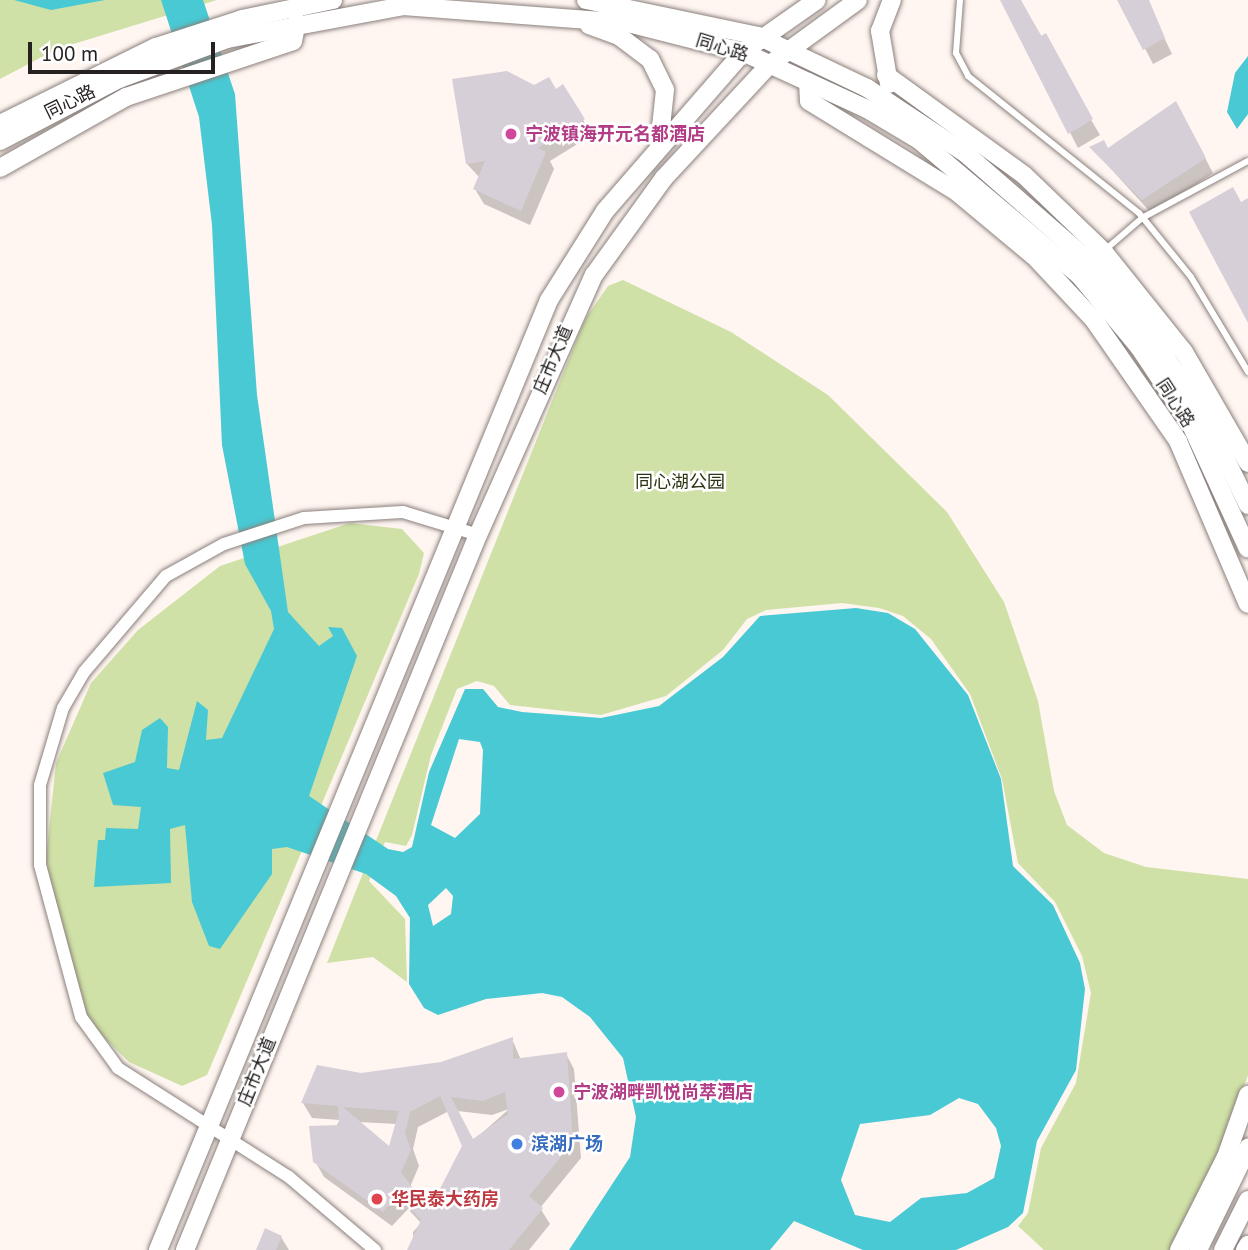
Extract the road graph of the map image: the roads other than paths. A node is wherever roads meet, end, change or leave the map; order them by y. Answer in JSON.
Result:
{"nodes":[{"id":1,"x":333,"y":0,"type":"edge"},
{"id":2,"x":586,"y":0,"type":"edge"},
{"id":3,"x":817,"y":0,"type":"edge"},
{"id":4,"x":858,"y":0,"type":"edge"},
{"id":5,"x":892,"y":0,"type":"edge"},
{"id":6,"x":960,"y":0,"type":"edge"},
{"id":7,"x":301,"y":12,"type":"edge"},
{"id":8,"x":563,"y":15,"type":"junction"},
{"id":9,"x":758,"y":36,"type":"junction"},
{"id":10,"x":787,"y":48,"type":"junction"},
{"id":11,"x":743,"y":52,"type":"junction"},
{"id":12,"x":769,"y":65,"type":"junction"},
{"id":13,"x":886,"y":75,"type":"junction"},
{"id":14,"x":808,"y":82,"type":"junction"},
{"id":15,"x":911,"y":115,"type":"junction"},
{"id":16,"x":0,"y":124,"type":"edge"},
{"id":17,"x":0,"y":141,"type":"edge"},
{"id":18,"x":657,"y":152,"type":"junction"},
{"id":19,"x":1248,"y":161,"type":"edge"},
{"id":20,"x":0,"y":168,"type":"edge"},
{"id":21,"x":1142,"y":218,"type":"junction"},
{"id":22,"x":1097,"y":257,"type":"junction"},
{"id":23,"x":1248,"y":372,"type":"edge"},
{"id":24,"x":1248,"y":463,"type":"edge"},
{"id":25,"x":1248,"y":505,"type":"edge"},
{"id":26,"x":452,"y":526,"type":"junction"},
{"id":27,"x":478,"y":536,"type":"junction"},
{"id":28,"x":1248,"y":549,"type":"edge"},
{"id":29,"x":1248,"y":604,"type":"edge"},
{"id":30,"x":1248,"y":1095,"type":"edge"},
{"id":31,"x":209,"y":1126,"type":"junction"},
{"id":32,"x":231,"y":1136,"type":"junction"},
{"id":33,"x":1248,"y":1148,"type":"edge"},
{"id":34,"x":1248,"y":1200,"type":"edge"},
{"id":35,"x":1248,"y":1245,"type":"edge"},
{"id":36,"x":158,"y":1250,"type":"edge"},
{"id":37,"x":185,"y":1250,"type":"edge"},
{"id":38,"x":375,"y":1250,"type":"edge"},
{"id":39,"x":1179,"y":1250,"type":"edge"},
{"id":40,"x":1198,"y":1250,"type":"edge"},
{"id":41,"x":1223,"y":1250,"type":"edge"},
{"id":42,"x":1245,"y":1250,"type":"edge"}],
"edges":[{"from":1,"to":7,"type":"street","name":"同心路"},
{"from":2,"to":9,"type":"street","name":"同心路"},
{"from":3,"to":9,"type":"street","name":"庄市大道"},
{"from":4,"to":10,"type":"street","name":"庄市大道"},
{"from":5,"to":13,"type":"street"},
{"from":6,"to":21,"type":"lane"},
{"from":7,"to":8,"type":"street","name":"同心路"},
{"from":7,"to":16,"type":"street","name":"同心路"},
{"from":7,"to":17,"type":"street","name":"同心路"},
{"from":7,"to":20,"type":"street"},
{"from":8,"to":11,"type":"street","name":"同心路"},
{"from":8,"to":18,"type":"street"},
{"from":9,"to":10,"type":"street","name":"同心路"},
{"from":9,"to":11,"type":"street","name":"庄市大道"},
{"from":10,"to":12,"type":"street","name":"庄市大道"},
{"from":10,"to":15,"type":"street","name":"同心路"},
{"from":11,"to":12,"type":"street","name":"同心路"},
{"from":11,"to":18,"type":"street","name":"庄市大道"},
{"from":12,"to":14,"type":"street","name":"同心路"},
{"from":12,"to":27,"type":"street","name":"庄市大道"},
{"from":13,"to":15,"type":"street"},
{"from":13,"to":22,"type":"street"},
{"from":14,"to":28,"type":"street","name":"同心路"},
{"from":14,"to":29,"type":"street"},
{"from":15,"to":22,"type":"street","name":"同心路"},
{"from":18,"to":26,"type":"street","name":"庄市大道"},
{"from":19,"to":21,"type":"lane"},
{"from":21,"to":22,"type":"lane"},
{"from":21,"to":23,"type":"lane"},
{"from":22,"to":24,"type":"street"},
{"from":22,"to":25,"type":"street","name":"同心路"},
{"from":26,"to":27,"type":"street"},
{"from":26,"to":31,"type":"street","name":"庄市大道"},
{"from":26,"to":31,"type":"street"},
{"from":27,"to":32,"type":"street","name":"庄市大道"},
{"from":30,"to":39,"type":"street"},
{"from":31,"to":32,"type":"street"},
{"from":31,"to":36,"type":"street","name":"庄市大道"},
{"from":32,"to":37,"type":"street","name":"庄市大道"},
{"from":32,"to":38,"type":"street"},
{"from":33,"to":40,"type":"street"},
{"from":34,"to":41,"type":"street"},
{"from":35,"to":42,"type":"street"}]}
